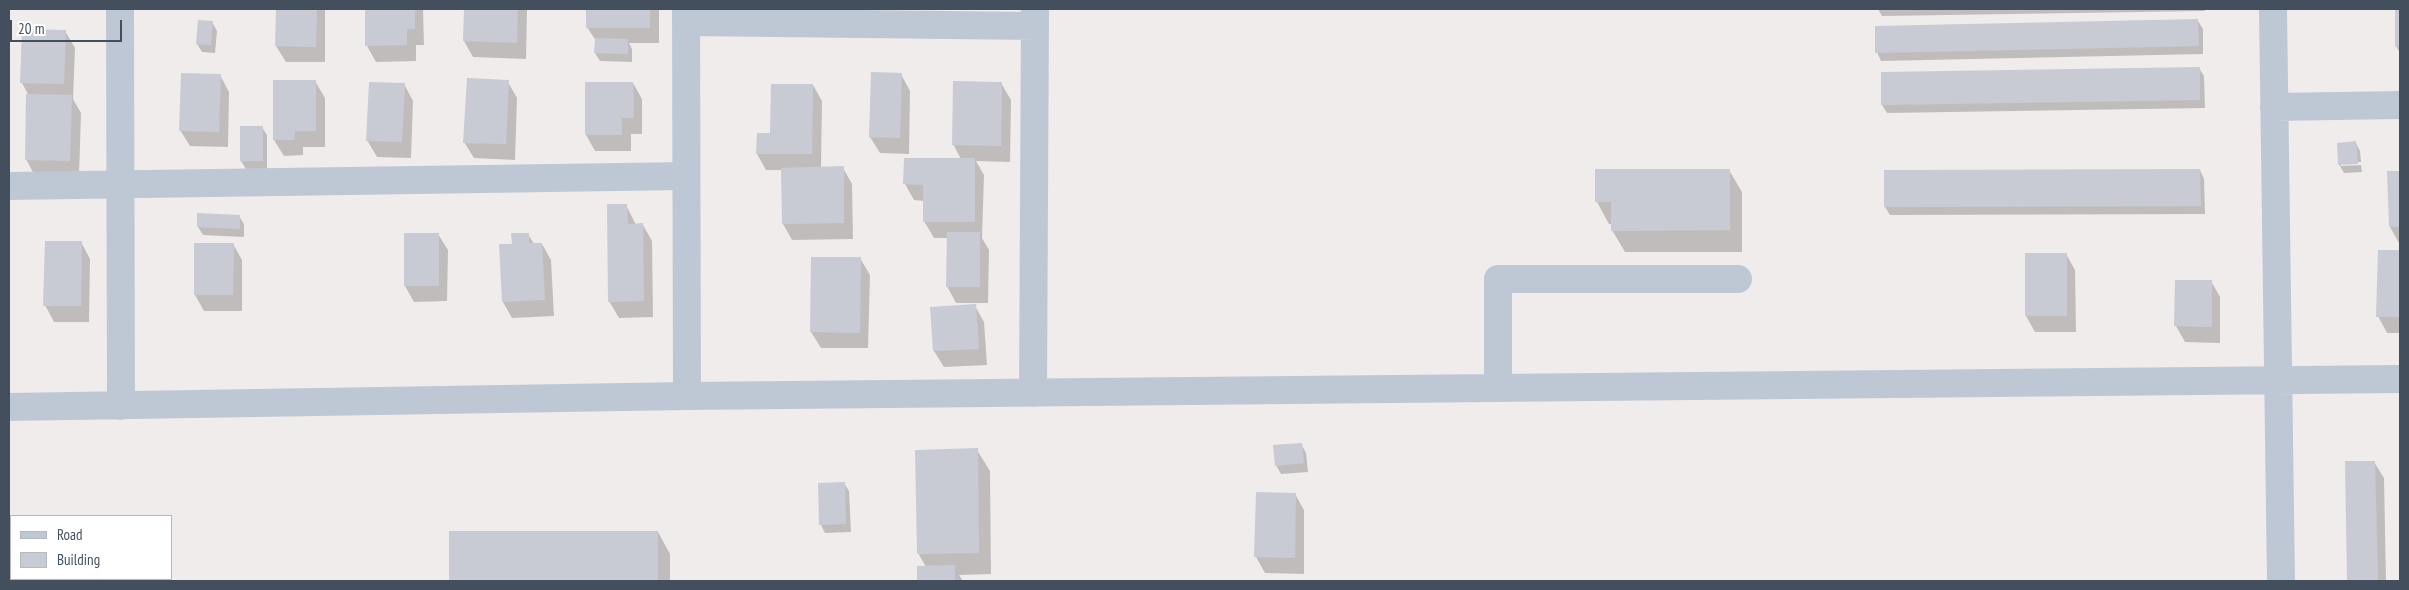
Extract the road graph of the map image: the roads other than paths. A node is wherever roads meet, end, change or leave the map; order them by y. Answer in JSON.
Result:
{"nodes":[{"id":1,"x":120,"y":9,"type":"edge"},
{"id":2,"x":2273,"y":9,"type":"edge"},
{"id":3,"x":686,"y":16,"type":"edge"},
{"id":4,"x":1035,"y":18,"type":"edge"},
{"id":5,"x":2400,"y":105,"type":"edge"},
{"id":6,"x":2274,"y":107,"type":"junction"},
{"id":7,"x":686,"y":176,"type":"junction"},
{"id":8,"x":120,"y":185,"type":"junction"},
{"id":9,"x":9,"y":186,"type":"edge"},
{"id":10,"x":1738,"y":279,"type":"dead end"},
{"id":11,"x":2400,"y":379,"type":"edge"},
{"id":12,"x":2278,"y":380,"type":"junction"},
{"id":13,"x":1498,"y":388,"type":"junction"},
{"id":14,"x":1033,"y":393,"type":"junction"},
{"id":15,"x":687,"y":396,"type":"junction"},
{"id":16,"x":121,"y":406,"type":"junction"},
{"id":17,"x":9,"y":407,"type":"edge"},
{"id":18,"x":2281,"y":581,"type":"edge"}],
"edges":[{"from":1,"to":8,"type":"street"},
{"from":2,"to":6,"type":"street"},
{"from":3,"to":4,"type":"street"},
{"from":3,"to":7,"type":"street"},
{"from":4,"to":14,"type":"street"},
{"from":5,"to":6,"type":"street"},
{"from":6,"to":12,"type":"street"},
{"from":7,"to":8,"type":"street"},
{"from":7,"to":15,"type":"street"},
{"from":8,"to":9,"type":"street"},
{"from":8,"to":16,"type":"street"},
{"from":10,"to":13,"type":"street"},
{"from":11,"to":12,"type":"street"},
{"from":12,"to":13,"type":"street"},
{"from":12,"to":18,"type":"street"},
{"from":13,"to":14,"type":"street"},
{"from":14,"to":15,"type":"street"},
{"from":15,"to":16,"type":"street"},
{"from":16,"to":17,"type":"street"}]}
